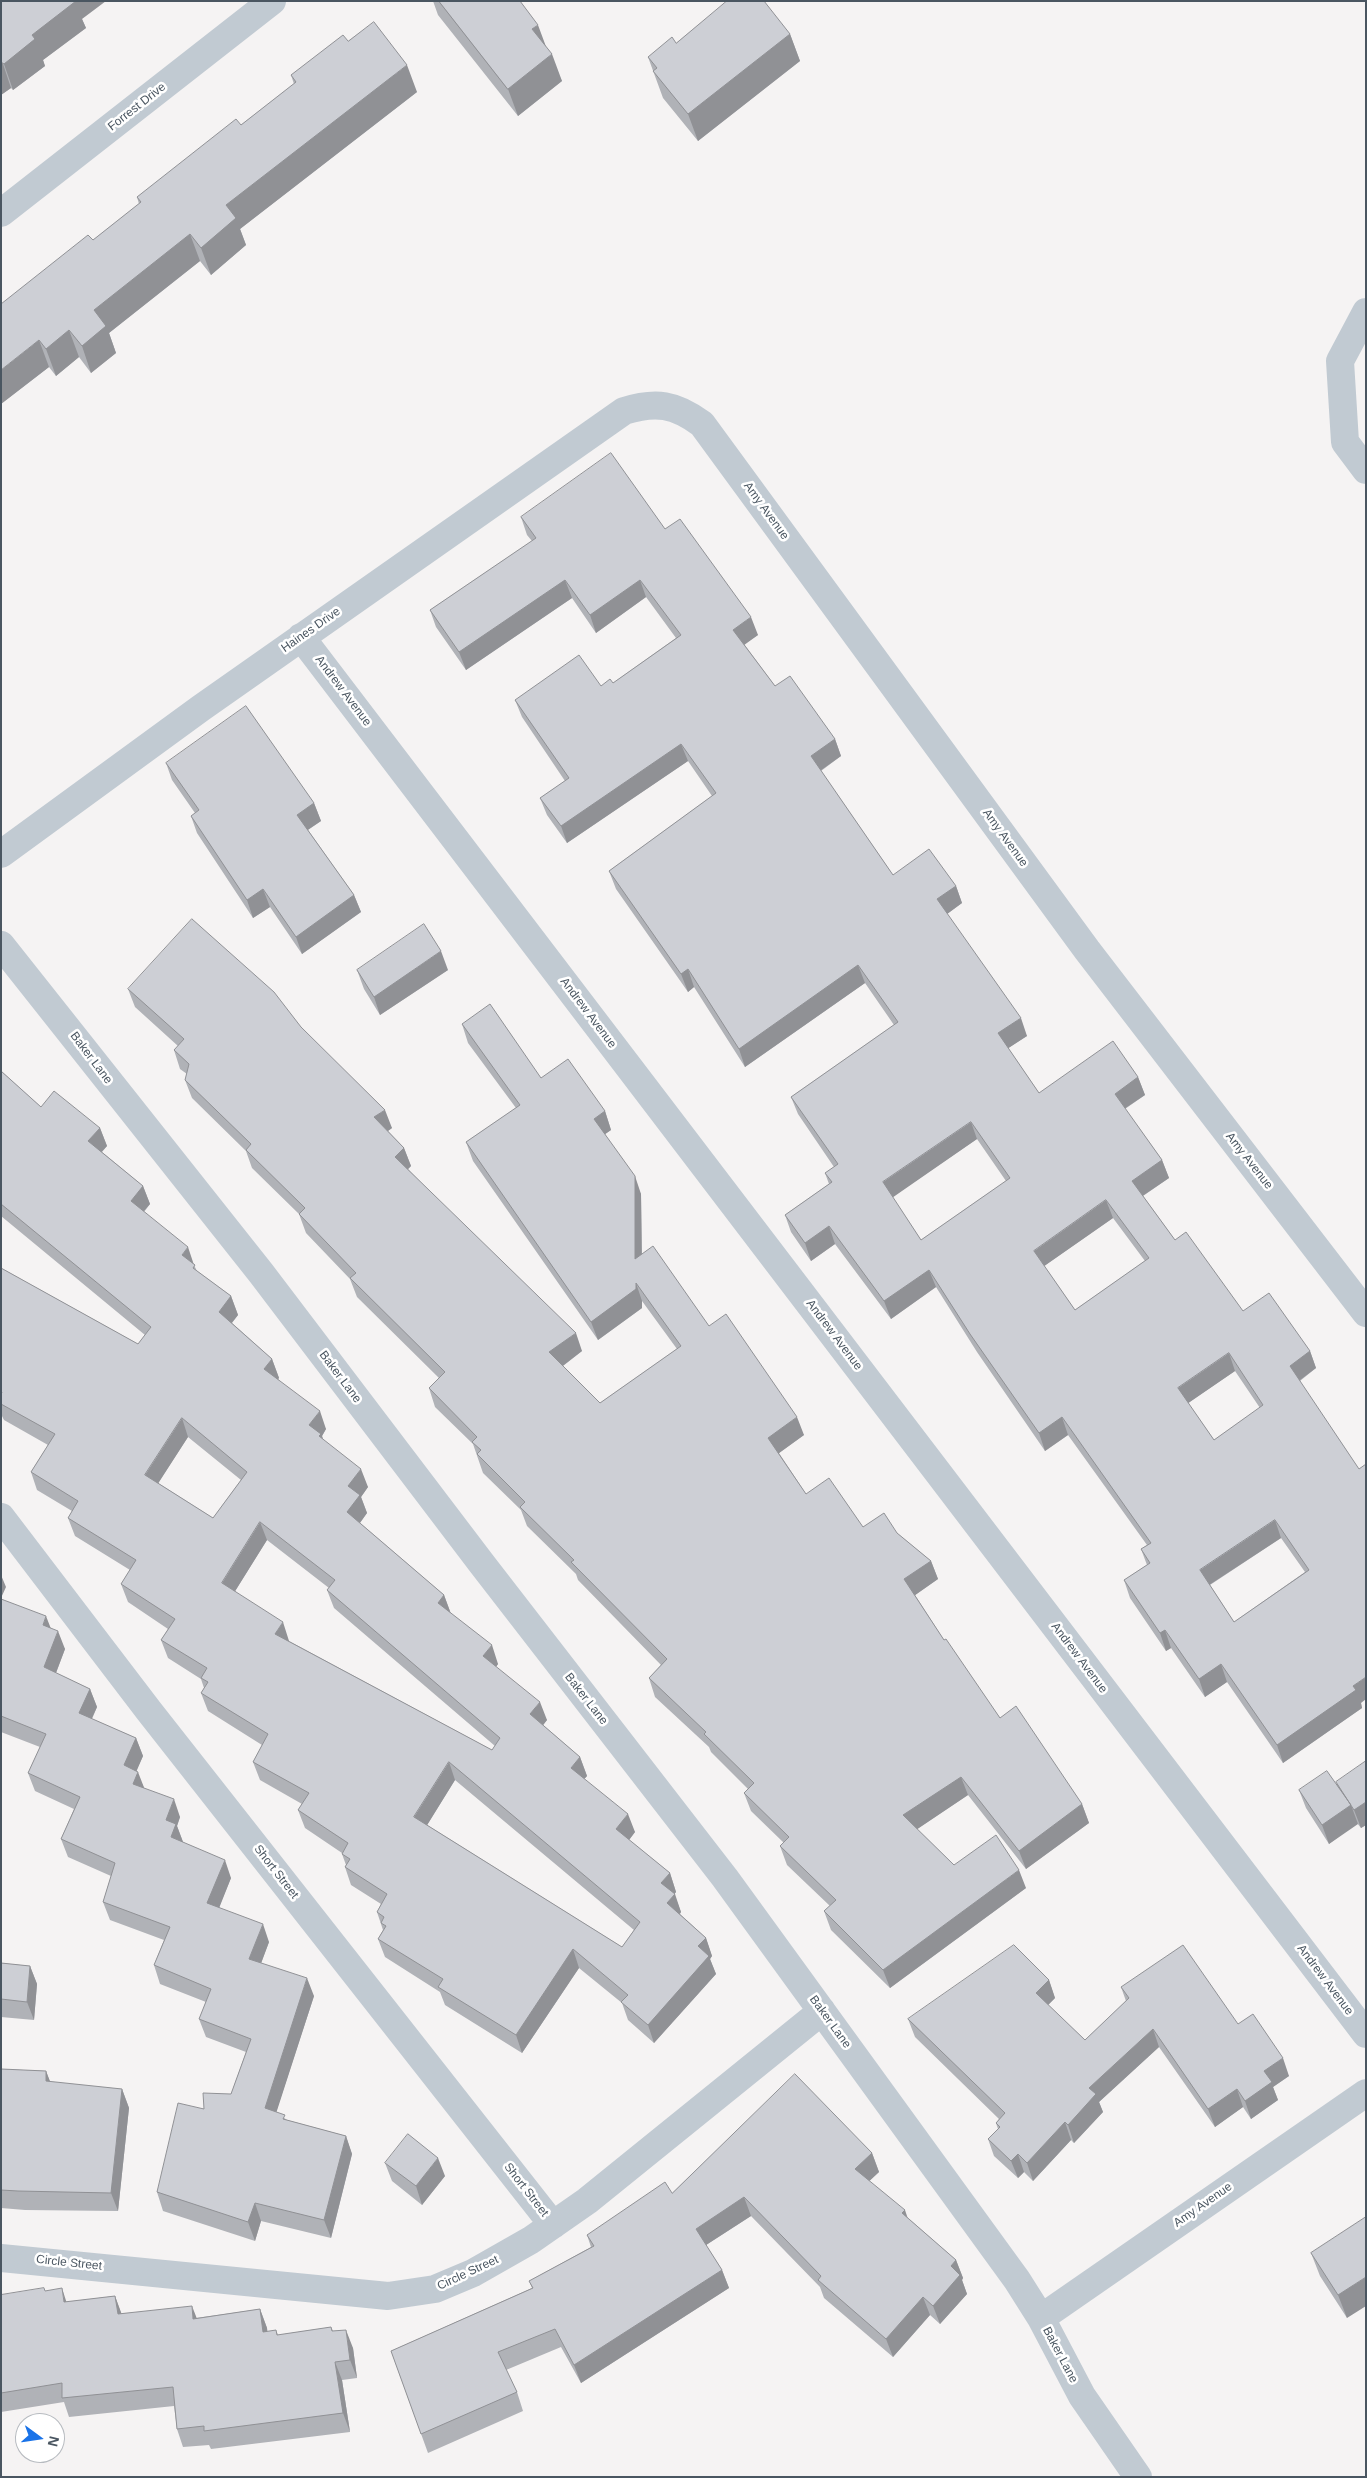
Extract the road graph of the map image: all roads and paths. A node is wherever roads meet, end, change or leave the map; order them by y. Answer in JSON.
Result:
{"nodes":[{"id":1,"x":272,"y":1,"type":"edge"},
{"id":2,"x":1,"y":213,"type":"edge"},
{"id":3,"x":1366,"y":312,"type":"edge"},
{"id":4,"x":624,"y":411,"type":"joint"},
{"id":5,"x":1366,"y":470,"type":"edge"},
{"id":6,"x":301,"y":637,"type":"junction"},
{"id":7,"x":1,"y":854,"type":"edge"},
{"id":8,"x":4,"y":952,"type":"edge"},
{"id":9,"x":1366,"y":1313,"type":"edge"},
{"id":10,"x":1,"y":1517,"type":"edge"},
{"id":11,"x":822,"y":2011,"type":"junction"},
{"id":12,"x":1366,"y":2034,"type":"edge"},
{"id":13,"x":1366,"y":2093,"type":"edge"},
{"id":14,"x":553,"y":2225,"type":"junction"},
{"id":15,"x":1,"y":2258,"type":"edge"},
{"id":16,"x":1041,"y":2318,"type":"junction"},
{"id":17,"x":1138,"y":2477,"type":"edge"}],
"edges":[{"from":1,"to":2,"type":"street","name":"Forrest Drive"},
{"from":3,"to":5,"type":"street"},
{"from":4,"to":6,"type":"street","name":"Haines Drive"},
{"from":4,"to":9,"type":"street","name":"Amy Avenue"},
{"from":6,"to":7,"type":"street","name":"Haines Drive"},
{"from":6,"to":12,"type":"street","name":"Andrew Avenue"},
{"from":8,"to":11,"type":"street","name":"Baker Lane"},
{"from":10,"to":14,"type":"street","name":"Short Street"},
{"from":11,"to":14,"type":"street","name":"Circle Street"},
{"from":11,"to":16,"type":"street","name":"Baker Lane"},
{"from":13,"to":16,"type":"street","name":"Amy Avenue"},
{"from":14,"to":15,"type":"street","name":"Circle Street"},
{"from":16,"to":17,"type":"street","name":"Baker Lane"}]}
